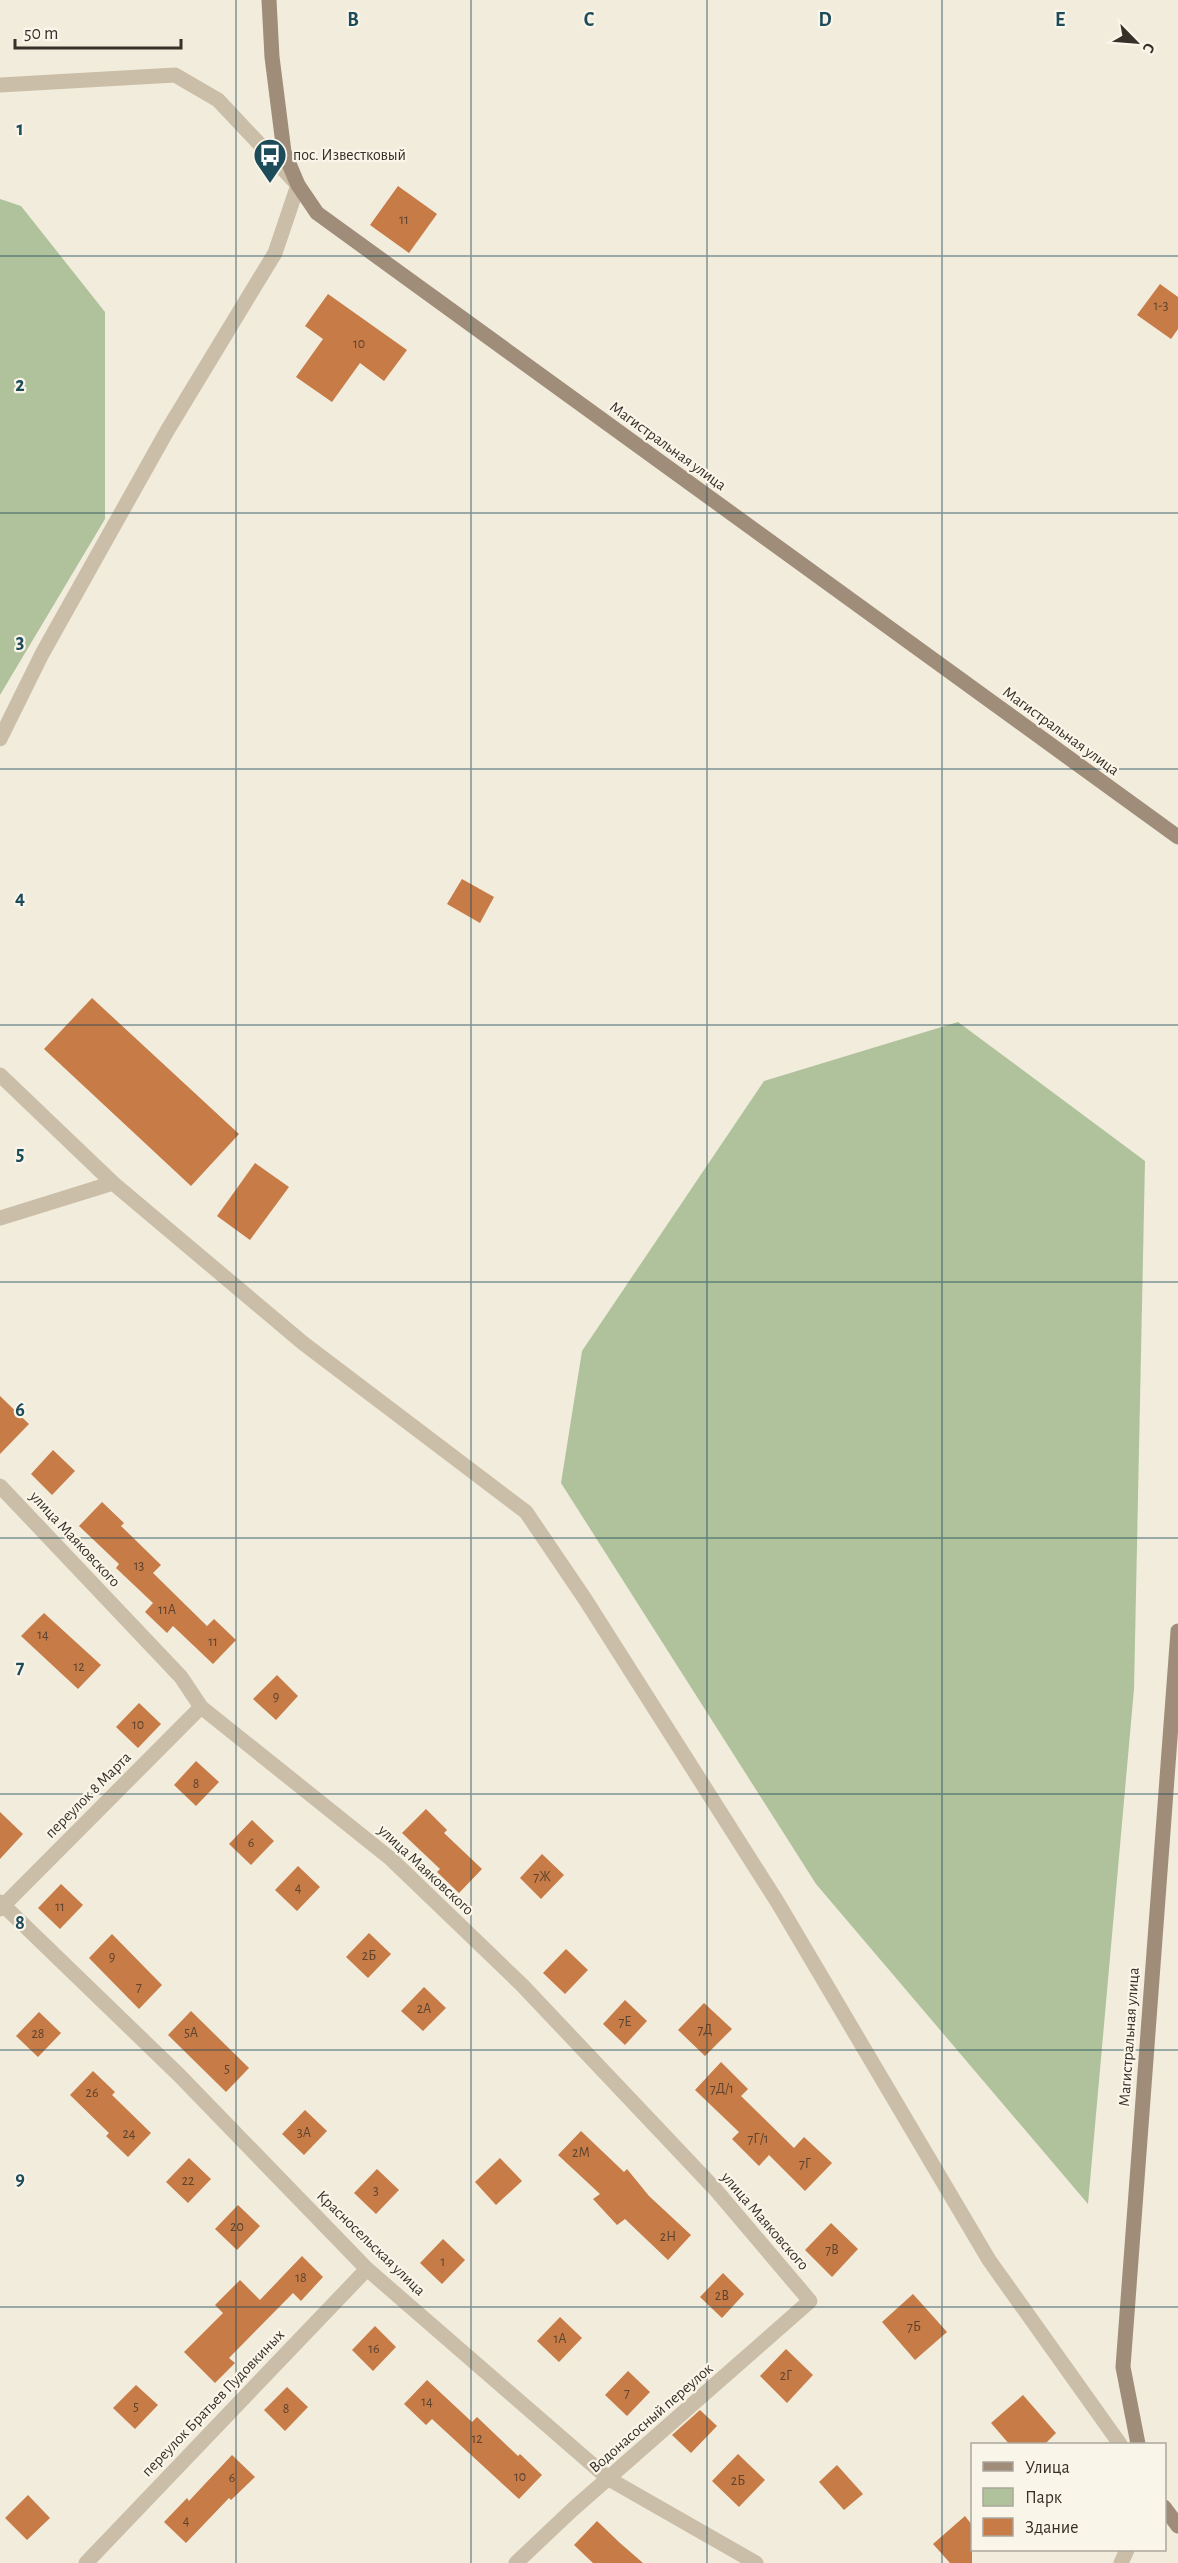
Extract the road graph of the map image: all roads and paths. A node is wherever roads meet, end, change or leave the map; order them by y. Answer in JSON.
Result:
{"nodes":[{"id":1,"x":269,"y":0,"type":"edge"},
{"id":2,"x":0,"y":85,"type":"edge"},
{"id":3,"x":298,"y":185,"type":"junction"},
{"id":4,"x":0,"y":739,"type":"edge"},
{"id":5,"x":1178,"y":837,"type":"edge"},
{"id":6,"x":0,"y":1075,"type":"edge"},
{"id":7,"x":113,"y":1183,"type":"junction"},
{"id":8,"x":0,"y":1218,"type":"edge"},
{"id":9,"x":0,"y":1486,"type":"edge"},
{"id":10,"x":1178,"y":1631,"type":"edge"},
{"id":11,"x":201,"y":1707,"type":"junction"},
{"id":12,"x":1,"y":1905,"type":"edge"},
{"id":13,"x":367,"y":2269,"type":"junction"},
{"id":14,"x":810,"y":2301,"type":"joint"},
{"id":15,"x":1119,"y":2443,"type":"edge"},
{"id":16,"x":1138,"y":2443,"type":"edge"},
{"id":17,"x":609,"y":2479,"type":"junction"},
{"id":18,"x":1166,"y":2510,"type":"edge"},
{"id":19,"x":1178,"y":2526,"type":"edge"},
{"id":20,"x":86,"y":2563,"type":"edge"},
{"id":21,"x":516,"y":2563,"type":"edge"},
{"id":22,"x":756,"y":2563,"type":"edge"}],
"edges":[{"from":1,"to":3,"type":"street","name":"Магистральная улица"},
{"from":2,"to":3,"type":"street"},
{"from":3,"to":4,"type":"street"},
{"from":3,"to":5,"type":"street","name":"Магистральная улица"},
{"from":6,"to":7,"type":"street"},
{"from":7,"to":8,"type":"street"},
{"from":7,"to":15,"type":"street"},
{"from":9,"to":11,"type":"street","name":"улица Маяковского"},
{"from":10,"to":16,"type":"street","name":"Магистральная улица"},
{"from":11,"to":12,"type":"street","name":"переулок 8 Марта"},
{"from":11,"to":14,"type":"street","name":"улица Маяковского"},
{"from":12,"to":13,"type":"street","name":"Красносельская улица"},
{"from":13,"to":17,"type":"street","name":"Красносельская улица"},
{"from":13,"to":20,"type":"street","name":"переулок Братьев Пудовкиных"},
{"from":14,"to":17,"type":"street","name":"Водонасосный переулок"},
{"from":17,"to":21,"type":"street","name":"Водонасосный переулок"},
{"from":17,"to":22,"type":"street","name":"Красносельская улица"},
{"from":18,"to":19,"type":"street"}]}
